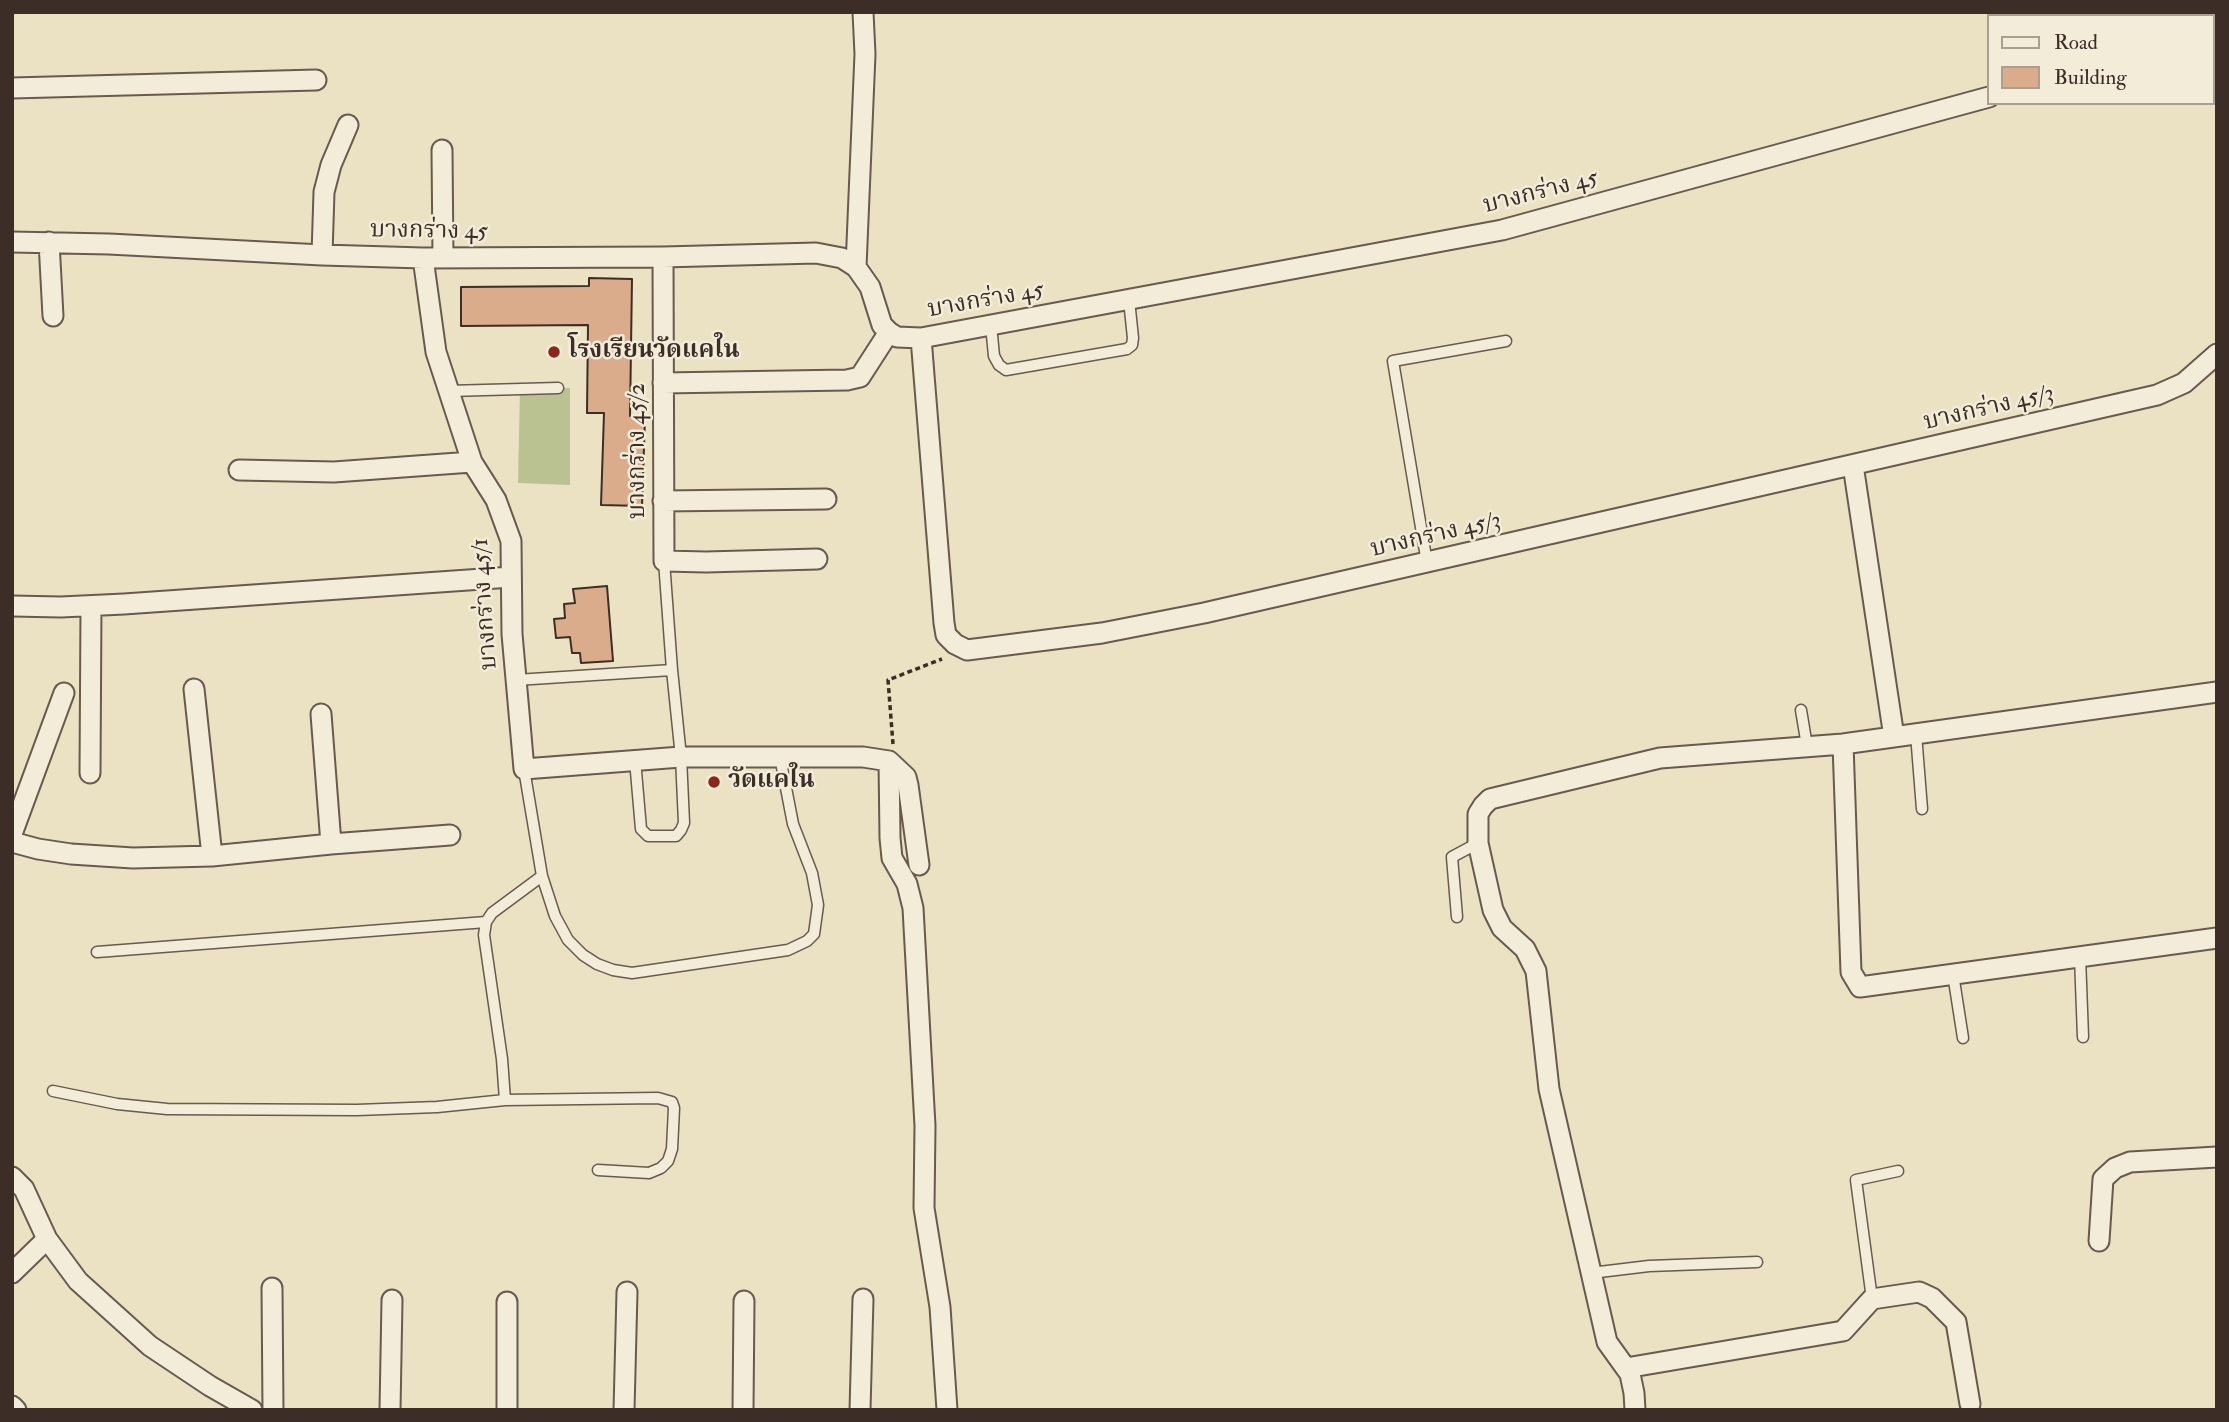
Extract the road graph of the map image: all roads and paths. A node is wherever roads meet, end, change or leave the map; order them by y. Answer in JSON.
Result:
{"nodes":[{"id":1,"x":863,"y":12,"type":"edge"},
{"id":2,"x":316,"y":80,"type":"dead end"},
{"id":3,"x":12,"y":88,"type":"edge"},
{"id":4,"x":1988,"y":97,"type":"edge"},
{"id":5,"x":348,"y":125,"type":"dead end"},
{"id":6,"x":442,"y":150,"type":"dead end"},
{"id":7,"x":12,"y":242,"type":"edge"},
{"id":8,"x":49,"y":243,"type":"junction"},
{"id":9,"x":322,"y":256,"type":"junction"},
{"id":10,"x":663,"y":257,"type":"junction"},
{"id":11,"x":423,"y":258,"type":"junction"},
{"id":12,"x":443,"y":258,"type":"junction"},
{"id":13,"x":856,"y":267,"type":"junction"},
{"id":14,"x":1129,"y":300,"type":"junction"},
{"id":15,"x":53,"y":317,"type":"dead end"},
{"id":16,"x":991,"y":325,"type":"junction"},
{"id":17,"x":888,"y":332,"type":"junction"},
{"id":18,"x":921,"y":338,"type":"junction"},
{"id":19,"x":1506,"y":341,"type":"dead end"},
{"id":20,"x":2217,"y":354,"type":"edge"},
{"id":21,"x":663,"y":383,"type":"junction"},
{"id":22,"x":558,"y":388,"type":"dead end"},
{"id":23,"x":448,"y":391,"type":"junction"},
{"id":24,"x":472,"y":462,"type":"junction"},
{"id":25,"x":1853,"y":466,"type":"junction"},
{"id":26,"x":239,"y":470,"type":"dead end"},
{"id":27,"x":826,"y":499,"type":"dead end"},
{"id":28,"x":663,"y":501,"type":"junction"},
{"id":29,"x":817,"y":559,"type":"dead end"},
{"id":30,"x":664,"y":561,"type":"junction"},
{"id":31,"x":1427,"y":563,"type":"junction"},
{"id":32,"x":511,"y":577,"type":"junction"},
{"id":33,"x":12,"y":606,"type":"edge"},
{"id":34,"x":91,"y":606,"type":"junction"},
{"id":35,"x":967,"y":650,"type":"junction"},
{"id":36,"x":671,"y":670,"type":"junction"},
{"id":37,"x":516,"y":680,"type":"junction"},
{"id":38,"x":194,"y":690,"type":"dead end"},
{"id":39,"x":2217,"y":692,"type":"edge"},
{"id":40,"x":64,"y":693,"type":"dead end"},
{"id":41,"x":1801,"y":710,"type":"dead end"},
{"id":42,"x":321,"y":714,"type":"dead end"},
{"id":43,"x":1916,"y":734,"type":"junction"},
{"id":44,"x":1894,"y":737,"type":"junction"},
{"id":45,"x":1843,"y":744,"type":"junction"},
{"id":46,"x":1807,"y":746,"type":"junction"},
{"id":47,"x":681,"y":757,"type":"junction"},
{"id":48,"x":780,"y":757,"type":"junction"},
{"id":49,"x":635,"y":760,"type":"junction"},
{"id":50,"x":892,"y":763,"type":"junction"},
{"id":51,"x":524,"y":769,"type":"junction"},
{"id":52,"x":90,"y":773,"type":"dead end"},
{"id":53,"x":1922,"y":809,"type":"dead end"},
{"id":54,"x":12,"y":834,"type":"edge"},
{"id":55,"x":450,"y":835,"type":"dead end"},
{"id":56,"x":12,"y":842,"type":"edge"},
{"id":57,"x":1478,"y":843,"type":"junction"},
{"id":58,"x":331,"y":844,"type":"junction"},
{"id":59,"x":212,"y":856,"type":"junction"},
{"id":60,"x":919,"y":865,"type":"dead end"},
{"id":61,"x":542,"y":876,"type":"junction"},
{"id":62,"x":1457,"y":917,"type":"dead end"},
{"id":63,"x":486,"y":922,"type":"junction"},
{"id":64,"x":2217,"y":938,"type":"edge"},
{"id":65,"x":97,"y":952,"type":"dead end"},
{"id":66,"x":2080,"y":957,"type":"junction"},
{"id":67,"x":1953,"y":974,"type":"junction"},
{"id":68,"x":2083,"y":1037,"type":"dead end"},
{"id":69,"x":1963,"y":1038,"type":"dead end"},
{"id":70,"x":52,"y":1091,"type":"dead end"},
{"id":71,"x":505,"y":1100,"type":"junction"},
{"id":72,"x":2217,"y":1157,"type":"edge"},
{"id":73,"x":598,"y":1170,"type":"dead end"},
{"id":74,"x":1898,"y":1171,"type":"dead end"},
{"id":75,"x":12,"y":1177,"type":"edge"},
{"id":76,"x":47,"y":1239,"type":"junction"},
{"id":77,"x":2099,"y":1241,"type":"dead end"},
{"id":78,"x":1758,"y":1262,"type":"dead end"},
{"id":79,"x":12,"y":1273,"type":"edge"},
{"id":80,"x":1591,"y":1273,"type":"junction"},
{"id":81,"x":272,"y":1289,"type":"dead end"},
{"id":82,"x":627,"y":1292,"type":"dead end"},
{"id":83,"x":863,"y":1298,"type":"dead end"},
{"id":84,"x":1872,"y":1299,"type":"junction"},
{"id":85,"x":392,"y":1300,"type":"dead end"},
{"id":86,"x":507,"y":1301,"type":"dead end"},
{"id":87,"x":744,"y":1301,"type":"dead end"},
{"id":88,"x":1626,"y":1368,"type":"junction"},
{"id":89,"x":1970,"y":1404,"type":"dead end"},
{"id":90,"x":252,"y":1410,"type":"edge"},
{"id":91,"x":273,"y":1410,"type":"edge"},
{"id":92,"x":390,"y":1410,"type":"edge"},
{"id":93,"x":507,"y":1410,"type":"edge"},
{"id":94,"x":624,"y":1410,"type":"edge"},
{"id":95,"x":743,"y":1410,"type":"edge"},
{"id":96,"x":860,"y":1410,"type":"edge"},
{"id":97,"x":947,"y":1410,"type":"edge"},
{"id":98,"x":1635,"y":1410,"type":"edge"}],
"edges":[{"from":1,"to":13,"type":"street"},
{"from":2,"to":3,"type":"street"},
{"from":4,"to":14,"type":"street","name":"บางกร่าง 45"},
{"from":5,"to":9,"type":"street"},
{"from":6,"to":12,"type":"street"},
{"from":7,"to":8,"type":"street","name":"บางกร่าง 45"},
{"from":8,"to":9,"type":"street","name":"บางกร่าง 45"},
{"from":8,"to":15,"type":"street"},
{"from":9,"to":11,"type":"street","name":"บางกร่าง 45"},
{"from":10,"to":12,"type":"street","name":"บางกร่าง 45"},
{"from":10,"to":13,"type":"street","name":"บางกร่าง 45"},
{"from":10,"to":21,"type":"street","name":"บางกร่าง 45/2"},
{"from":11,"to":12,"type":"street","name":"บางกร่าง 45"},
{"from":11,"to":23,"type":"street","name":"บางกร่าง 45/1"},
{"from":13,"to":17,"type":"street"},
{"from":14,"to":16,"type":"street","name":"บางกร่าง 45"},
{"from":14,"to":16,"type":"lane"},
{"from":16,"to":18,"type":"street","name":"บางกร่าง 45"},
{"from":17,"to":18,"type":"street","name":"บางกร่าง 45"},
{"from":17,"to":21,"type":"street"},
{"from":18,"to":35,"type":"street"},
{"from":19,"to":31,"type":"lane"},
{"from":20,"to":25,"type":"street","name":"บางกร่าง 45/3"},
{"from":21,"to":28,"type":"street","name":"บางกร่าง 45/2"},
{"from":22,"to":23,"type":"lane"},
{"from":23,"to":24,"type":"street","name":"บางกร่าง 45/1"},
{"from":24,"to":26,"type":"street"},
{"from":24,"to":32,"type":"street","name":"บางกร่าง 45/1"},
{"from":25,"to":31,"type":"street","name":"บางกร่าง 45/3"},
{"from":25,"to":44,"type":"street"},
{"from":27,"to":28,"type":"street"},
{"from":28,"to":30,"type":"street","name":"บางกร่าง 45/2"},
{"from":29,"to":30,"type":"street"},
{"from":30,"to":36,"type":"lane"},
{"from":31,"to":35,"type":"street","name":"บางกร่าง 45/3"},
{"from":32,"to":34,"type":"street"},
{"from":32,"to":37,"type":"street","name":"บางกร่าง 45/1"},
{"from":33,"to":34,"type":"street"},
{"from":34,"to":52,"type":"street"},
{"from":35,"to":50,"type":"path"},
{"from":36,"to":37,"type":"lane"},
{"from":36,"to":47,"type":"lane"},
{"from":37,"to":51,"type":"street","name":"บางกร่าง 45/1"},
{"from":38,"to":59,"type":"street"},
{"from":39,"to":43,"type":"street"},
{"from":40,"to":54,"type":"street"},
{"from":41,"to":46,"type":"lane"},
{"from":42,"to":58,"type":"street"},
{"from":43,"to":44,"type":"street"},
{"from":43,"to":53,"type":"lane"},
{"from":44,"to":45,"type":"street"},
{"from":45,"to":46,"type":"street"},
{"from":45,"to":67,"type":"street"},
{"from":46,"to":57,"type":"street"},
{"from":47,"to":48,"type":"street"},
{"from":47,"to":49,"type":"street"},
{"from":47,"to":49,"type":"lane"},
{"from":48,"to":50,"type":"street"},
{"from":48,"to":61,"type":"lane","name":"บางกร่าง 45/1"},
{"from":49,"to":51,"type":"street"},
{"from":50,"to":60,"type":"street"},
{"from":50,"to":97,"type":"street"},
{"from":51,"to":61,"type":"lane","name":"บางกร่าง 45/1"},
{"from":55,"to":58,"type":"street"},
{"from":56,"to":59,"type":"street"},
{"from":57,"to":62,"type":"lane"},
{"from":57,"to":80,"type":"street"},
{"from":58,"to":59,"type":"street"},
{"from":61,"to":63,"type":"lane"},
{"from":63,"to":65,"type":"lane"},
{"from":63,"to":71,"type":"lane"},
{"from":64,"to":66,"type":"street"},
{"from":66,"to":67,"type":"street"},
{"from":66,"to":68,"type":"lane"},
{"from":67,"to":69,"type":"lane"},
{"from":70,"to":71,"type":"lane"},
{"from":71,"to":73,"type":"lane"},
{"from":72,"to":77,"type":"street"},
{"from":74,"to":84,"type":"lane"},
{"from":75,"to":76,"type":"street"},
{"from":76,"to":79,"type":"street"},
{"from":76,"to":90,"type":"street"},
{"from":78,"to":80,"type":"lane"},
{"from":80,"to":88,"type":"street"},
{"from":81,"to":91,"type":"street"},
{"from":82,"to":94,"type":"street"},
{"from":83,"to":96,"type":"street"},
{"from":84,"to":88,"type":"street"},
{"from":84,"to":89,"type":"street"},
{"from":85,"to":92,"type":"street"},
{"from":86,"to":93,"type":"street"},
{"from":87,"to":95,"type":"street"},
{"from":88,"to":98,"type":"street"}]}
